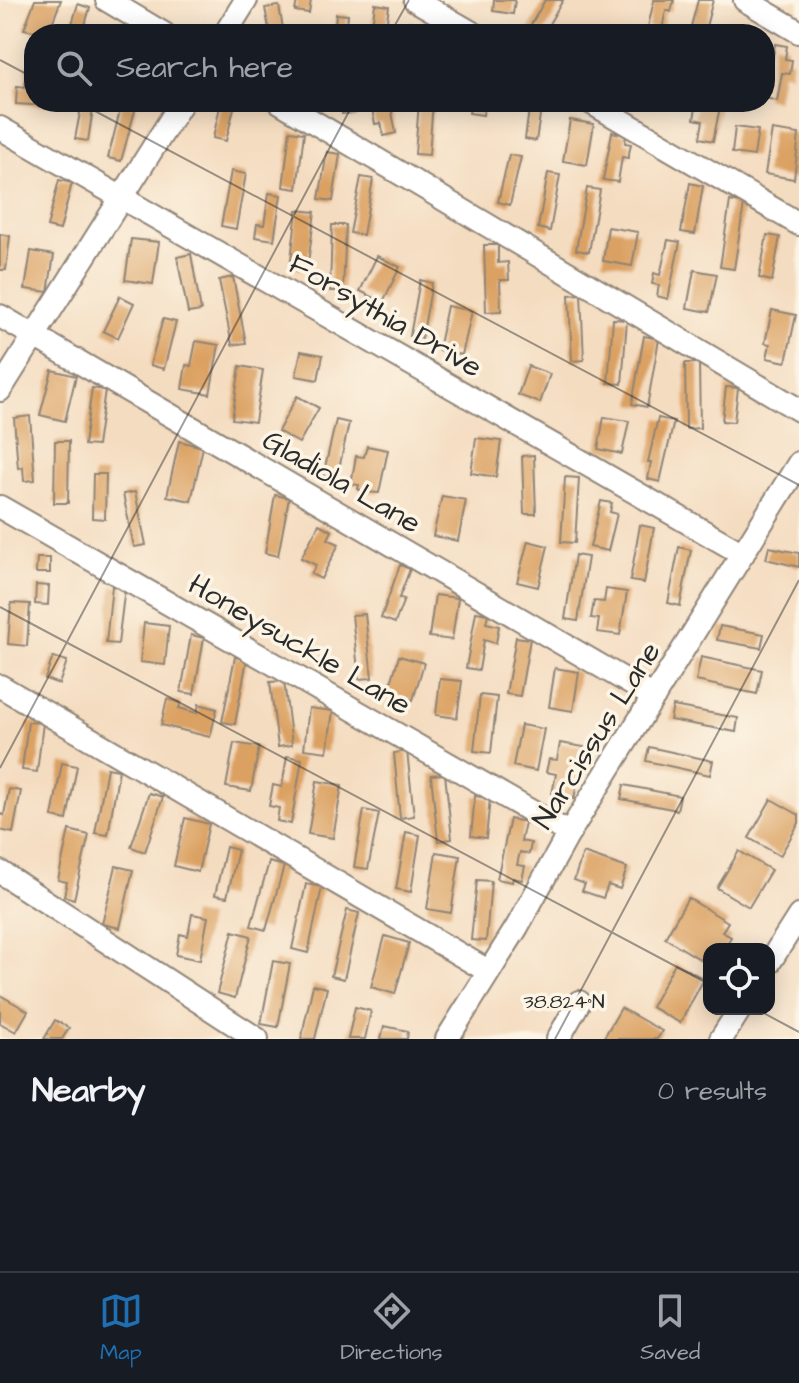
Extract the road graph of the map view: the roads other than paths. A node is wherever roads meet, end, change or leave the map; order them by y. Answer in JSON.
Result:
{"nodes":[{"id":1,"x":107,"y":0,"type":"edge"},
{"id":2,"x":246,"y":0,"type":"edge"},
{"id":3,"x":415,"y":0,"type":"edge"},
{"id":4,"x":745,"y":0,"type":"edge"},
{"id":5,"x":147,"y":24,"type":"edge"},
{"id":6,"x":231,"y":24,"type":"edge"},
{"id":7,"x":457,"y":24,"type":"edge"},
{"id":8,"x":799,"y":32,"type":"edge"},
{"id":9,"x":176,"y":112,"type":"edge"},
{"id":10,"x":297,"y":112,"type":"edge"},
{"id":11,"x":607,"y":112,"type":"edge"},
{"id":12,"x":0,"y":128,"type":"edge"},
{"id":13,"x":121,"y":198,"type":"junction"},
{"id":14,"x":799,"y":224,"type":"edge"},
{"id":15,"x":0,"y":316,"type":"edge"},
{"id":16,"x":34,"y":336,"type":"junction"},
{"id":17,"x":0,"y":390,"type":"edge"},
{"id":18,"x":799,"y":410,"type":"edge"},
{"id":19,"x":799,"y":463,"type":"edge"},
{"id":20,"x":0,"y":507,"type":"edge"},
{"id":21,"x":743,"y":554,"type":"junction"},
{"id":22,"x":0,"y":686,"type":"edge"},
{"id":23,"x":654,"y":697,"type":"junction"},
{"id":24,"x":569,"y":833,"type":"junction"},
{"id":25,"x":0,"y":872,"type":"edge"},
{"id":26,"x":799,"y":916,"type":"edge"},
{"id":27,"x":775,"y":954,"type":"edge"},
{"id":28,"x":488,"y":971,"type":"junction"},
{"id":29,"x":579,"y":1002,"type":"dead end"},
{"id":30,"x":737,"y":1015,"type":"edge"},
{"id":31,"x":725,"y":1038,"type":"edge"},
{"id":32,"x":257,"y":1039,"type":"edge"},
{"id":33,"x":447,"y":1039,"type":"edge"},
{"id":34,"x":558,"y":1039,"type":"edge"}],
"edges":[{"from":1,"to":5,"type":"street"},
{"from":2,"to":6,"type":"street"},
{"from":3,"to":7,"type":"street"},
{"from":4,"to":8,"type":"street"},
{"from":9,"to":13,"type":"street"},
{"from":10,"to":18,"type":"street"},
{"from":11,"to":14,"type":"street"},
{"from":12,"to":13,"type":"street","name":"Forsythia Drive"},
{"from":13,"to":16,"type":"street"},
{"from":13,"to":21,"type":"street","name":"Forsythia Drive"},
{"from":15,"to":16,"type":"street","name":"Gladiola Lane"},
{"from":16,"to":17,"type":"street"},
{"from":16,"to":23,"type":"street","name":"Gladiola Lane"},
{"from":19,"to":21,"type":"street","name":"Narcissus Lane"},
{"from":20,"to":24,"type":"street","name":"Honeysuckle Lane"},
{"from":21,"to":23,"type":"street","name":"Narcissus Lane"},
{"from":22,"to":28,"type":"street"},
{"from":23,"to":24,"type":"street","name":"Narcissus Lane"},
{"from":24,"to":28,"type":"street","name":"Narcissus Lane"},
{"from":25,"to":32,"type":"street"},
{"from":26,"to":27,"type":"street"},
{"from":28,"to":33,"type":"street","name":"Narcissus Lane"},
{"from":29,"to":34,"type":"street"},
{"from":30,"to":31,"type":"street"}]}
